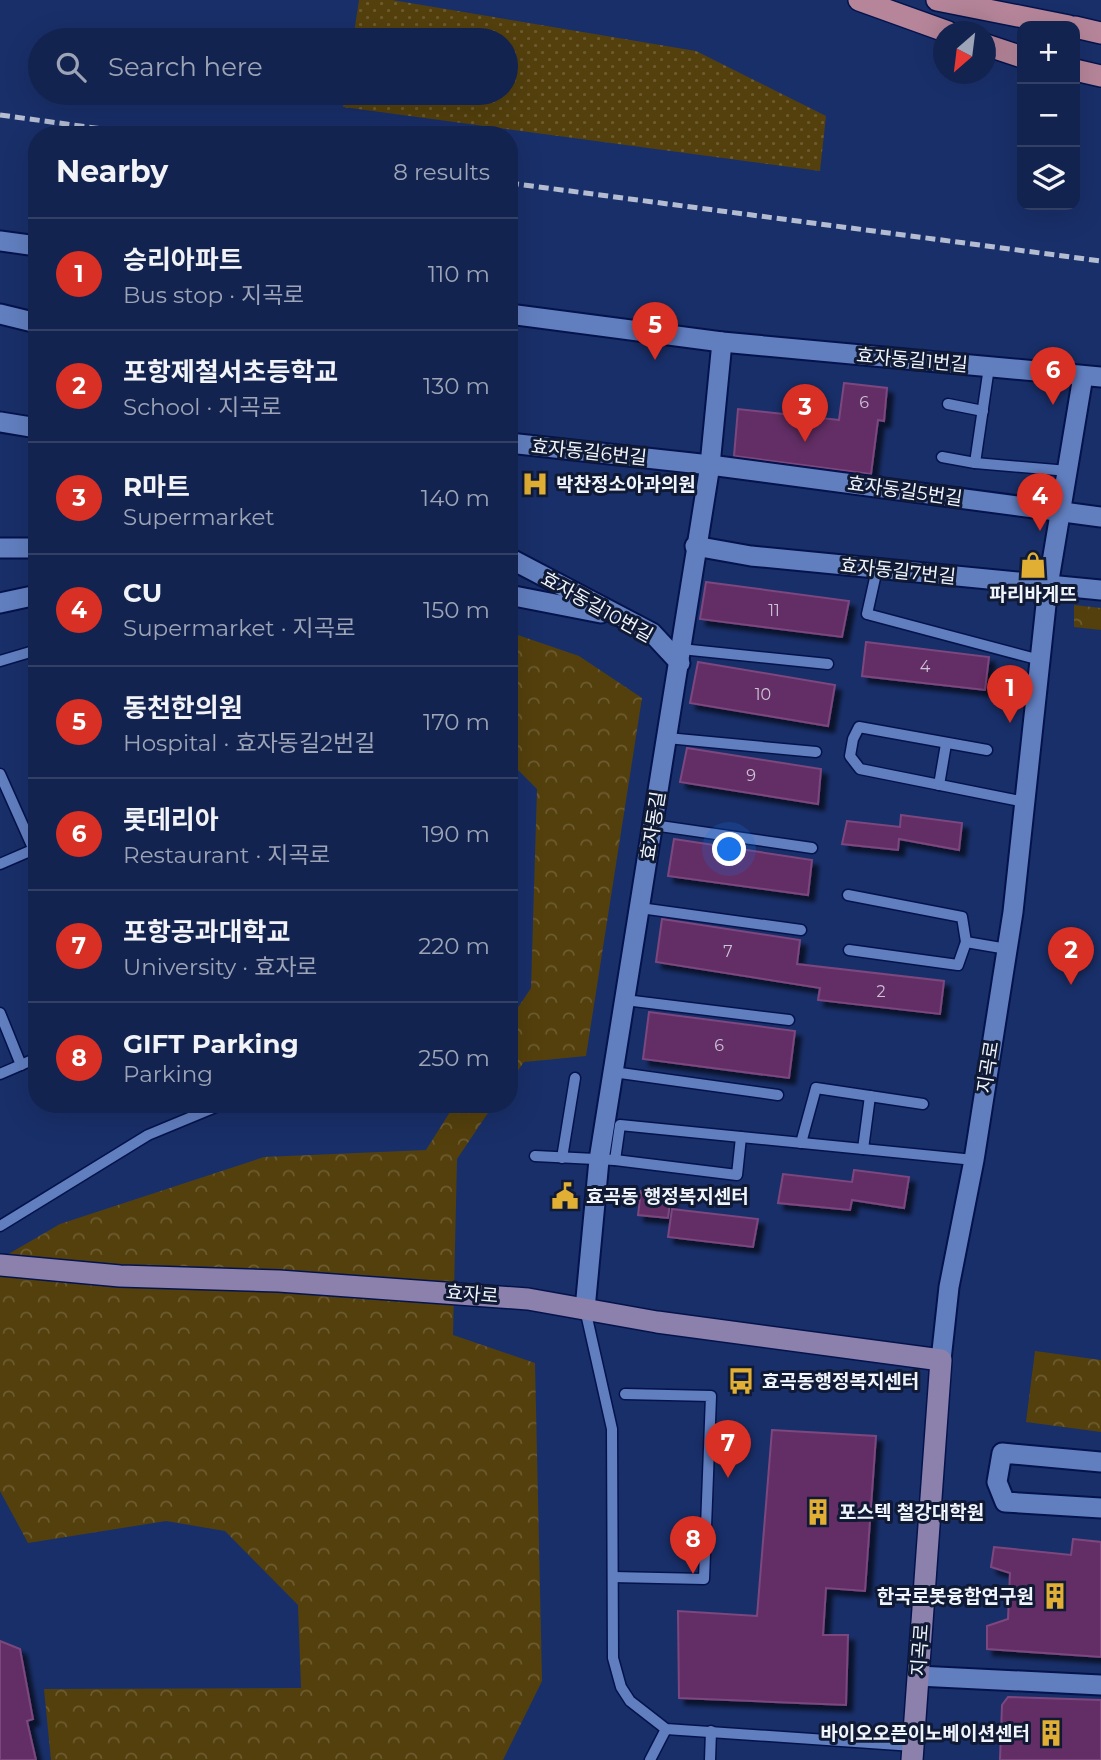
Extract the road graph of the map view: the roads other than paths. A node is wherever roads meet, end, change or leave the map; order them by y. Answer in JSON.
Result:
{"nodes":[{"id":1,"x":859,"y":0,"type":"edge"},
{"id":2,"x":937,"y":0,"type":"edge"},
{"id":3,"x":1044,"y":21,"type":"edge"},
{"id":4,"x":933,"y":27,"type":"edge"},
{"id":5,"x":1080,"y":28,"type":"edge"},
{"id":6,"x":1101,"y":33,"type":"edge"},
{"id":7,"x":996,"y":49,"type":"edge"},
{"id":8,"x":1017,"y":55,"type":"edge"},
{"id":9,"x":1080,"y":71,"type":"edge"},
{"id":10,"x":1101,"y":76,"type":"edge"},
{"id":11,"x":0,"y":241,"type":"edge"},
{"id":12,"x":28,"y":245,"type":"edge"},
{"id":13,"x":0,"y":314,"type":"edge"},
{"id":14,"x":518,"y":315,"type":"edge"},
{"id":15,"x":28,"y":321,"type":"edge"},
{"id":16,"x":722,"y":342,"type":"junction"},
{"id":17,"x":989,"y":367,"type":"junction"},
{"id":18,"x":1092,"y":377,"type":"edge"},
{"id":19,"x":948,"y":404,"type":"dead end"},
{"id":20,"x":983,"y":411,"type":"junction"},
{"id":21,"x":0,"y":422,"type":"edge"},
{"id":22,"x":28,"y":427,"type":"edge"},
{"id":23,"x":518,"y":444,"type":"edge"},
{"id":24,"x":942,"y":457,"type":"dead end"},
{"id":25,"x":975,"y":463,"type":"junction"},
{"id":26,"x":710,"y":465,"type":"junction"},
{"id":27,"x":1068,"y":471,"type":"junction"},
{"id":28,"x":1060,"y":512,"type":"junction"},
{"id":29,"x":1101,"y":517,"type":"edge"},
{"id":30,"x":695,"y":546,"type":"junction"},
{"id":31,"x":0,"y":548,"type":"edge"},
{"id":32,"x":28,"y":548,"type":"edge"},
{"id":33,"x":518,"y":563,"type":"edge"},
{"id":34,"x":877,"y":569,"type":"junction"},
{"id":35,"x":1048,"y":586,"type":"junction"},
{"id":36,"x":1101,"y":590,"type":"edge"},
{"id":37,"x":518,"y":597,"type":"edge"},
{"id":38,"x":28,"y":598,"type":"edge"},
{"id":39,"x":0,"y":603,"type":"edge"},
{"id":40,"x":624,"y":618,"type":"junction"},
{"id":41,"x":28,"y":653,"type":"edge"},
{"id":42,"x":680,"y":656,"type":"junction"},
{"id":43,"x":1040,"y":660,"type":"junction"},
{"id":44,"x":0,"y":661,"type":"edge"},
{"id":45,"x":828,"y":664,"type":"dead end"},
{"id":46,"x":667,"y":738,"type":"junction"},
{"id":47,"x":946,"y":744,"type":"junction"},
{"id":48,"x":987,"y":750,"type":"dead end"},
{"id":49,"x":816,"y":752,"type":"dead end"},
{"id":50,"x":0,"y":774,"type":"edge"},
{"id":51,"x":939,"y":785,"type":"junction"},
{"id":52,"x":1025,"y":802,"type":"junction"},
{"id":53,"x":653,"y":825,"type":"junction"},
{"id":54,"x":28,"y":835,"type":"edge"},
{"id":55,"x":812,"y":848,"type":"dead end"},
{"id":56,"x":28,"y":855,"type":"edge"},
{"id":57,"x":0,"y":864,"type":"edge"},
{"id":58,"x":848,"y":895,"type":"dead end"},
{"id":59,"x":640,"y":908,"type":"junction"},
{"id":60,"x":801,"y":930,"type":"dead end"},
{"id":61,"x":966,"y":942,"type":"junction"},
{"id":62,"x":1007,"y":949,"type":"junction"},
{"id":63,"x":849,"y":950,"type":"dead end"},
{"id":64,"x":625,"y":1000,"type":"junction"},
{"id":65,"x":0,"y":1013,"type":"edge"},
{"id":66,"x":789,"y":1020,"type":"dead end"},
{"id":67,"x":28,"y":1062,"type":"edge"},
{"id":68,"x":21,"y":1065,"type":"junction"},
{"id":69,"x":613,"y":1072,"type":"junction"},
{"id":70,"x":0,"y":1074,"type":"edge"},
{"id":71,"x":575,"y":1078,"type":"dead end"},
{"id":72,"x":778,"y":1095,"type":"dead end"},
{"id":73,"x":870,"y":1096,"type":"junction"},
{"id":74,"x":923,"y":1104,"type":"dead end"},
{"id":75,"x":201,"y":1113,"type":"edge"},
{"id":76,"x":741,"y":1137,"type":"junction"},
{"id":77,"x":801,"y":1143,"type":"junction"},
{"id":78,"x":863,"y":1149,"type":"junction"},
{"id":79,"x":535,"y":1156,"type":"dead end"},
{"id":80,"x":562,"y":1158,"type":"junction"},
{"id":81,"x":607,"y":1160,"type":"junction"},
{"id":82,"x":974,"y":1160,"type":"junction"},
{"id":83,"x":0,"y":1226,"type":"edge"},
{"id":84,"x":0,"y":1265,"type":"edge"},
{"id":85,"x":585,"y":1309,"type":"junction"},
{"id":86,"x":941,"y":1360,"type":"junction"},
{"id":87,"x":625,"y":1394,"type":"dead end"},
{"id":88,"x":1101,"y":1462,"type":"edge"},
{"id":89,"x":1101,"y":1508,"type":"edge"},
{"id":90,"x":613,"y":1577,"type":"junction"},
{"id":91,"x":918,"y":1676,"type":"junction"},
{"id":92,"x":1101,"y":1685,"type":"edge"},
{"id":93,"x":666,"y":1730,"type":"junction"},
{"id":94,"x":711,"y":1731,"type":"junction"},
{"id":95,"x":913,"y":1753,"type":"edge"},
{"id":96,"x":650,"y":1760,"type":"edge"},
{"id":97,"x":710,"y":1760,"type":"edge"}],
"edges":[{"from":1,"to":4,"type":"main road"},
{"from":2,"to":3,"type":"main road"},
{"from":5,"to":6,"type":"main road"},
{"from":7,"to":8,"type":"main road"},
{"from":9,"to":10,"type":"main road"},
{"from":11,"to":12,"type":"street"},
{"from":13,"to":15,"type":"street"},
{"from":14,"to":16,"type":"street","name":"효자동길1번길"},
{"from":16,"to":17,"type":"street","name":"효자동길1번길"},
{"from":16,"to":26,"type":"street","name":"효자동길"},
{"from":17,"to":18,"type":"street","name":"효자동길1번길"},
{"from":17,"to":20,"type":"lane"},
{"from":18,"to":27,"type":"street","name":"지곡로"},
{"from":19,"to":20,"type":"lane"},
{"from":20,"to":25,"type":"lane"},
{"from":21,"to":22,"type":"street"},
{"from":23,"to":26,"type":"street","name":"효자동길6번길"},
{"from":24,"to":25,"type":"lane"},
{"from":25,"to":27,"type":"lane"},
{"from":26,"to":28,"type":"street","name":"효자동길5번길"},
{"from":26,"to":30,"type":"street","name":"효자동길"},
{"from":27,"to":28,"type":"street","name":"지곡로"},
{"from":28,"to":29,"type":"street","name":"효자동길5번길"},
{"from":28,"to":35,"type":"street","name":"지곡로"},
{"from":30,"to":34,"type":"street","name":"효자동길7번길"},
{"from":30,"to":42,"type":"street","name":"효자동길"},
{"from":31,"to":32,"type":"street"},
{"from":33,"to":40,"type":"street","name":"효자동길10번길"},
{"from":34,"to":35,"type":"street","name":"효자동길7번길"},
{"from":34,"to":43,"type":"lane"},
{"from":35,"to":36,"type":"street","name":"효자동길7번길"},
{"from":35,"to":43,"type":"street","name":"지곡로"},
{"from":37,"to":40,"type":"street"},
{"from":38,"to":39,"type":"street"},
{"from":40,"to":42,"type":"street","name":"효자동길10번길"},
{"from":41,"to":44,"type":"lane"},
{"from":42,"to":45,"type":"lane"},
{"from":42,"to":46,"type":"street","name":"효자동길"},
{"from":43,"to":52,"type":"street","name":"지곡로"},
{"from":46,"to":49,"type":"lane"},
{"from":46,"to":53,"type":"street","name":"효자동길"},
{"from":47,"to":48,"type":"lane"},
{"from":47,"to":51,"type":"lane"},
{"from":47,"to":51,"type":"lane"},
{"from":50,"to":54,"type":"lane"},
{"from":51,"to":52,"type":"lane"},
{"from":52,"to":62,"type":"street","name":"지곡로"},
{"from":53,"to":55,"type":"lane"},
{"from":53,"to":59,"type":"street","name":"효자동길"},
{"from":56,"to":57,"type":"lane"},
{"from":58,"to":61,"type":"lane"},
{"from":59,"to":60,"type":"lane"},
{"from":59,"to":64,"type":"street","name":"효자동길"},
{"from":61,"to":62,"type":"lane"},
{"from":61,"to":63,"type":"lane"},
{"from":62,"to":82,"type":"street","name":"지곡로"},
{"from":64,"to":66,"type":"lane"},
{"from":64,"to":69,"type":"street","name":"효자동길"},
{"from":65,"to":68,"type":"lane"},
{"from":67,"to":68,"type":"lane"},
{"from":68,"to":70,"type":"lane"},
{"from":69,"to":72,"type":"lane"},
{"from":69,"to":81,"type":"street","name":"효자동길"},
{"from":71,"to":80,"type":"lane"},
{"from":73,"to":74,"type":"lane"},
{"from":73,"to":77,"type":"lane"},
{"from":73,"to":78,"type":"lane"},
{"from":75,"to":83,"type":"lane"},
{"from":76,"to":77,"type":"lane"},
{"from":76,"to":81,"type":"lane"},
{"from":76,"to":81,"type":"lane"},
{"from":77,"to":78,"type":"lane"},
{"from":78,"to":82,"type":"lane"},
{"from":79,"to":80,"type":"lane"},
{"from":80,"to":81,"type":"lane"},
{"from":81,"to":85,"type":"street","name":"효자동길"},
{"from":82,"to":86,"type":"street","name":"지곡로"},
{"from":84,"to":85,"type":"street","name":"효자로"},
{"from":85,"to":86,"type":"street","name":"효자로"},
{"from":85,"to":90,"type":"lane"},
{"from":86,"to":91,"type":"street","name":"지곡로"},
{"from":87,"to":90,"type":"lane"},
{"from":88,"to":89,"type":"street"},
{"from":90,"to":93,"type":"lane"},
{"from":91,"to":92,"type":"street"},
{"from":91,"to":95,"type":"street","name":"지곡로"},
{"from":93,"to":94,"type":"lane"},
{"from":93,"to":96,"type":"lane"},
{"from":94,"to":95,"type":"lane"},
{"from":94,"to":97,"type":"lane"}]}
